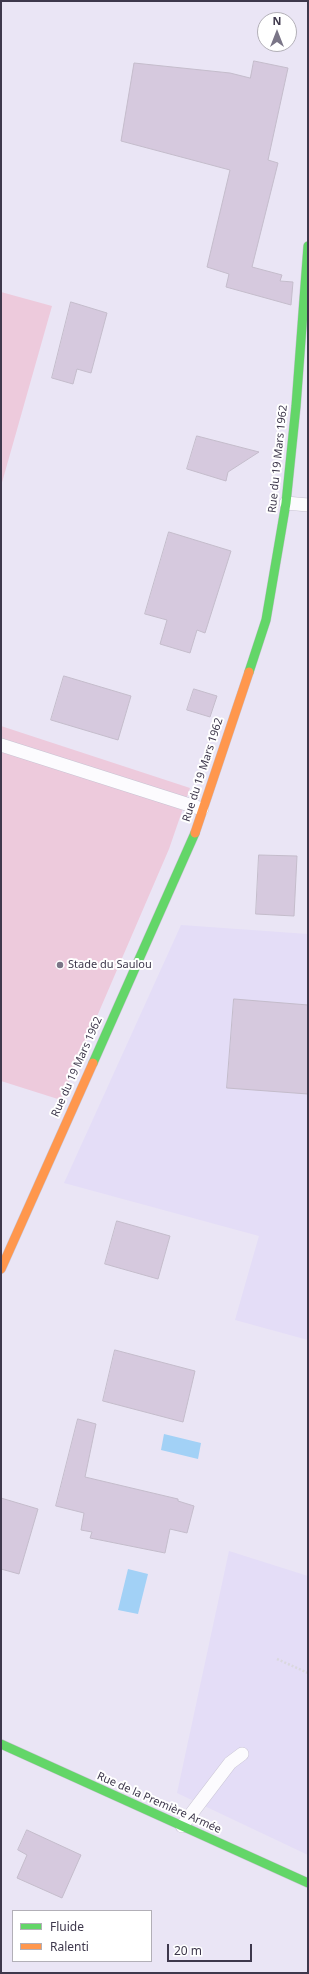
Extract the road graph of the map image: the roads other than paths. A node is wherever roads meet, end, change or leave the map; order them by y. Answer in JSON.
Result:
{"nodes":[{"id":1,"x":308,"y":246,"type":"edge"},
{"id":2,"x":286,"y":503,"type":"junction"},
{"id":3,"x":308,"y":505,"type":"edge"},
{"id":4,"x":1,"y":745,"type":"edge"},
{"id":5,"x":202,"y":809,"type":"junction"},
{"id":6,"x":1,"y":1269,"type":"edge"},
{"id":7,"x":1,"y":1744,"type":"edge"},
{"id":8,"x":242,"y":1754,"type":"dead end"},
{"id":9,"x":182,"y":1826,"type":"junction"},
{"id":10,"x":308,"y":1883,"type":"edge"}],
"edges":[{"from":1,"to":2,"type":"street","name":"Rue du 19 Mars 1962"},
{"from":2,"to":3,"type":"lane"},
{"from":2,"to":5,"type":"street","name":"Rue du 19 Mars 1962"},
{"from":4,"to":5,"type":"lane"},
{"from":5,"to":6,"type":"street","name":"Rue du 19 Mars 1962"},
{"from":7,"to":9,"type":"street","name":"Rue de la Première Armée"},
{"from":8,"to":9,"type":"lane"},
{"from":9,"to":10,"type":"street","name":"Rue de la Première Armée"}]}
